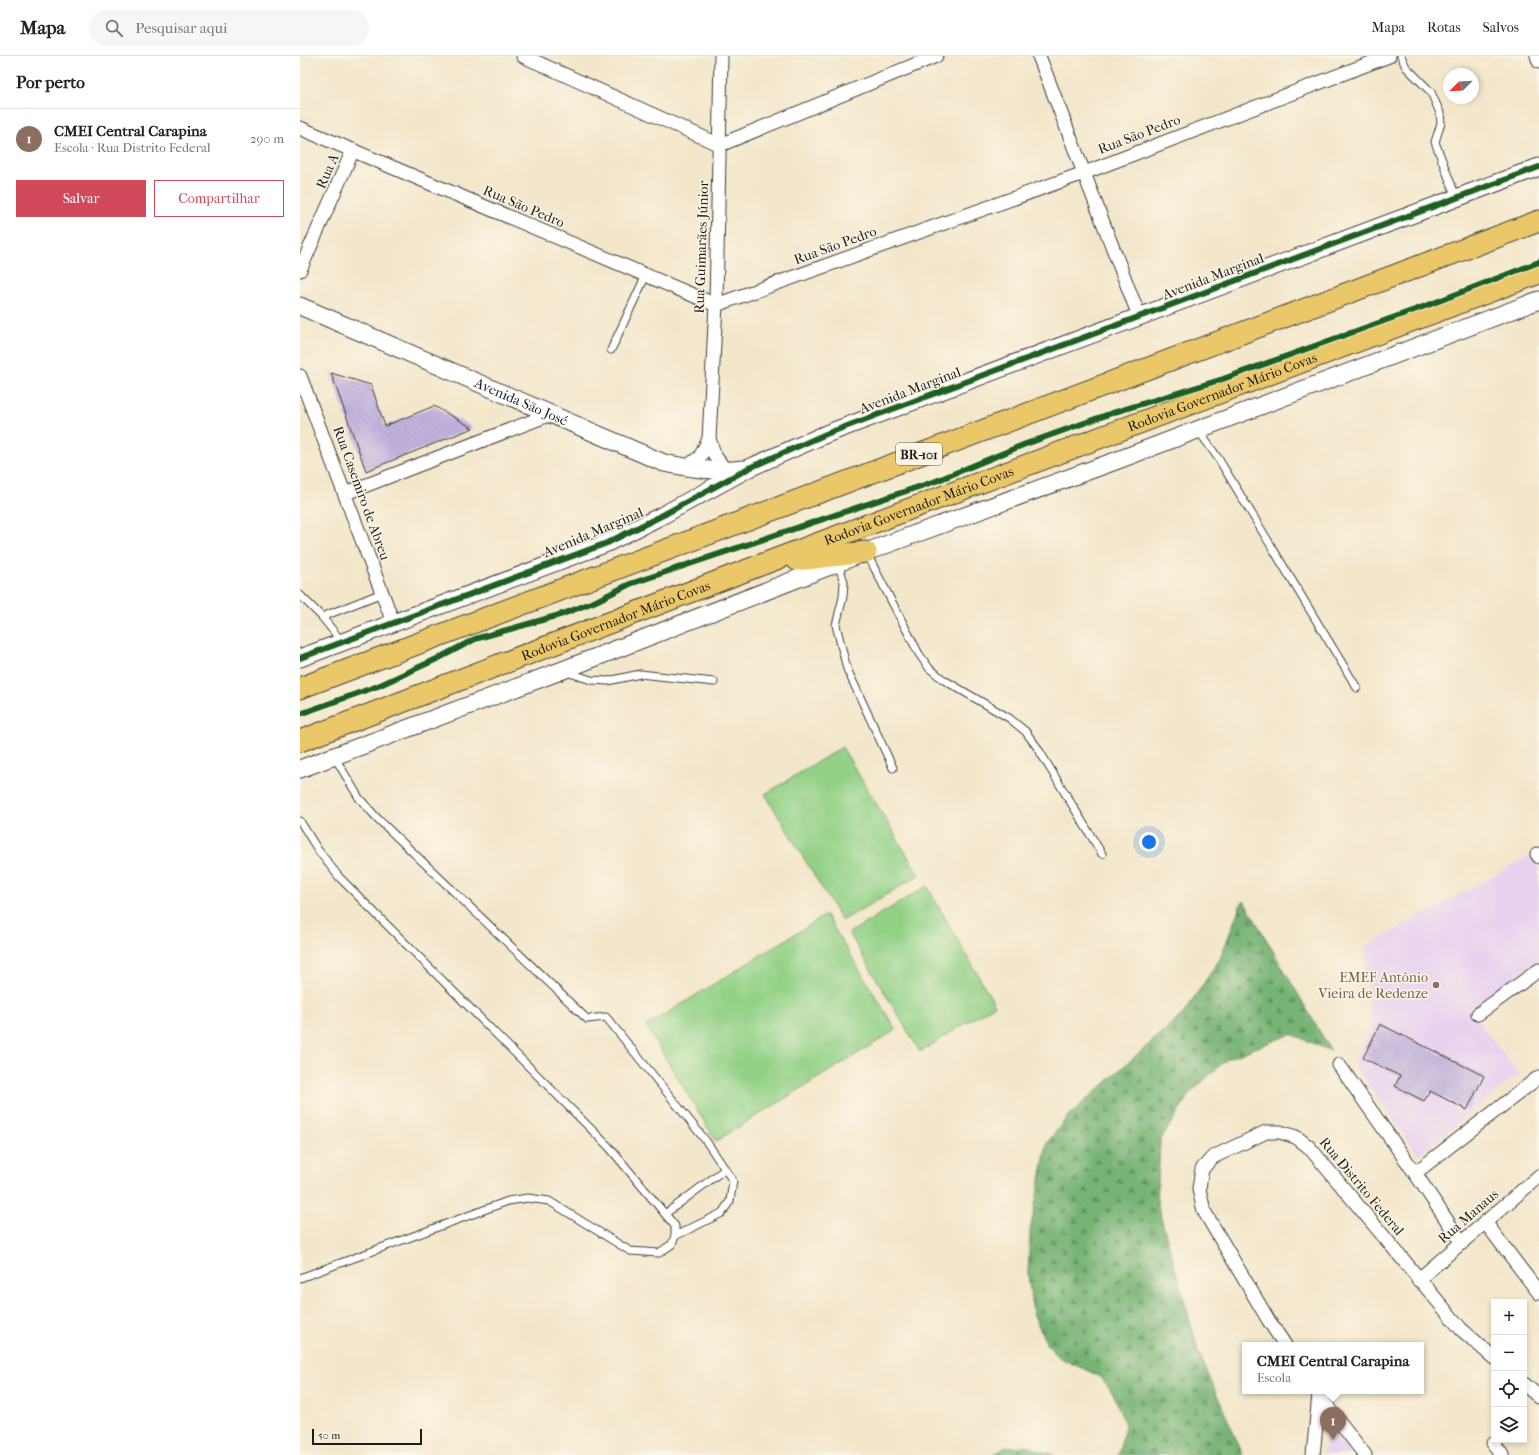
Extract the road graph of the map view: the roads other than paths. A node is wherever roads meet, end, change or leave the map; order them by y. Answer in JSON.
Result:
{"nodes":[{"id":1,"x":523,"y":56,"type":"edge"},
{"id":2,"x":721,"y":56,"type":"edge"},
{"id":3,"x":936,"y":56,"type":"edge"},
{"id":4,"x":1039,"y":56,"type":"edge"},
{"id":5,"x":1389,"y":56,"type":"edge"},
{"id":6,"x":1402,"y":56,"type":"edge"},
{"id":7,"x":1537,"y":56,"type":"edge"},
{"id":8,"x":1539,"y":62,"type":"edge"},
{"id":9,"x":300,"y":128,"type":"edge"},
{"id":10,"x":720,"y":145,"type":"junction"},
{"id":11,"x":353,"y":150,"type":"junction"},
{"id":12,"x":1539,"y":167,"type":"edge"},
{"id":13,"x":1084,"y":173,"type":"junction"},
{"id":14,"x":1456,"y":197,"type":"junction"},
{"id":15,"x":1539,"y":221,"type":"edge"},
{"id":16,"x":300,"y":270,"type":"edge"},
{"id":17,"x":1539,"y":274,"type":"edge"},
{"id":18,"x":646,"y":275,"type":"junction"},
{"id":19,"x":1539,"y":300,"type":"edge"},
{"id":20,"x":716,"y":305,"type":"junction"},
{"id":21,"x":300,"y":306,"type":"edge"},
{"id":22,"x":1139,"y":316,"type":"junction"},
{"id":23,"x":611,"y":350,"type":"dead end"},
{"id":24,"x":300,"y":376,"type":"edge"},
{"id":25,"x":551,"y":414,"type":"junction"},
{"id":26,"x":1198,"y":430,"type":"junction"},
{"id":27,"x":709,"y":439,"type":"junction"},
{"id":28,"x":686,"y":467,"type":"junction"},
{"id":29,"x":749,"y":468,"type":"junction"},
{"id":30,"x":726,"y":471,"type":"junction"},
{"id":31,"x":346,"y":493,"type":"junction"},
{"id":32,"x":866,"y":552,"type":"junction"},
{"id":33,"x":838,"y":563,"type":"junction"},
{"id":34,"x":763,"y":564,"type":"junction"},
{"id":35,"x":382,"y":593,"type":"junction"},
{"id":36,"x":300,"y":595,"type":"edge"},
{"id":37,"x":322,"y":617,"type":"junction"},
{"id":38,"x":393,"y":622,"type":"junction"},
{"id":39,"x":343,"y":642,"type":"junction"},
{"id":40,"x":300,"y":658,"type":"edge"},
{"id":41,"x":563,"y":670,"type":"junction"},
{"id":42,"x":714,"y":682,"type":"dead end"},
{"id":43,"x":300,"y":688,"type":"edge"},
{"id":44,"x":1357,"y":688,"type":"dead end"},
{"id":45,"x":300,"y":741,"type":"edge"},
{"id":46,"x":334,"y":756,"type":"junction"},
{"id":47,"x":894,"y":768,"type":"dead end"},
{"id":48,"x":300,"y":769,"type":"edge"},
{"id":49,"x":300,"y":821,"type":"edge"},
{"id":50,"x":1102,"y":854,"type":"dead end"},
{"id":51,"x":1539,"y":970,"type":"edge"},
{"id":52,"x":1478,"y":1014,"type":"dead end"},
{"id":53,"x":1339,"y":1065,"type":"dead end"},
{"id":54,"x":1539,"y":1077,"type":"edge"},
{"id":55,"x":725,"y":1169,"type":"junction"},
{"id":56,"x":1415,"y":1173,"type":"junction"},
{"id":57,"x":1537,"y":1183,"type":"edge"},
{"id":58,"x":665,"y":1214,"type":"junction"},
{"id":59,"x":1485,"y":1222,"type":"junction"},
{"id":60,"x":675,"y":1236,"type":"junction"},
{"id":61,"x":1462,"y":1243,"type":"junction"},
{"id":62,"x":300,"y":1278,"type":"edge"},
{"id":63,"x":1418,"y":1280,"type":"junction"},
{"id":64,"x":1539,"y":1294,"type":"edge"},
{"id":65,"x":1283,"y":1342,"type":"edge"},
{"id":66,"x":1491,"y":1355,"type":"edge"},
{"id":67,"x":1527,"y":1387,"type":"edge"},
{"id":68,"x":1318,"y":1394,"type":"edge"},
{"id":69,"x":1319,"y":1394,"type":"edge"},
{"id":70,"x":1539,"y":1397,"type":"edge"},
{"id":71,"x":1493,"y":1443,"type":"dead end"},
{"id":72,"x":1313,"y":1455,"type":"edge"},
{"id":73,"x":1365,"y":1455,"type":"edge"},
{"id":74,"x":1502,"y":1455,"type":"edge"}],
"edges":[{"from":1,"to":10,"type":"street"},
{"from":2,"to":10,"type":"street","name":"Rua Guimarães Júnior"},
{"from":3,"to":10,"type":"street"},
{"from":4,"to":13,"type":"street"},
{"from":5,"to":13,"type":"street","name":"Rua São Pedro"},
{"from":6,"to":14,"type":"lane"},
{"from":7,"to":8,"type":"street"},
{"from":9,"to":11,"type":"street","name":"Rua São Pedro"},
{"from":10,"to":20,"type":"street","name":"Rua Guimarães Júnior"},
{"from":11,"to":16,"type":"street","name":"Rua A"},
{"from":11,"to":18,"type":"street","name":"Rua São Pedro"},
{"from":12,"to":14,"type":"street","name":"Avenida Marginal"},
{"from":13,"to":20,"type":"street","name":"Rua São Pedro"},
{"from":13,"to":22,"type":"street"},
{"from":14,"to":22,"type":"street","name":"Avenida Marginal"},
{"from":15,"to":43,"type":"main road","number":"BR-101"},
{"from":17,"to":34,"type":"main road","name":"Rodovia Governador Mário Covas"},
{"from":18,"to":20,"type":"street","name":"Rua São Pedro"},
{"from":18,"to":23,"type":"lane"},
{"from":19,"to":26,"type":"street"},
{"from":20,"to":27,"type":"street","name":"Rua Guimarães Júnior"},
{"from":21,"to":25,"type":"street","name":"Avenida São José"},
{"from":22,"to":29,"type":"street","name":"Avenida Marginal"},
{"from":24,"to":31,"type":"street","name":"Rua Casemiro de Abreu"},
{"from":25,"to":28,"type":"street","name":"Avenida São José"},
{"from":25,"to":31,"type":"street"},
{"from":26,"to":32,"type":"street"},
{"from":26,"to":44,"type":"lane"},
{"from":27,"to":28,"type":"street","name":"Rua Guimarães Júnior"},
{"from":27,"to":30,"type":"street","name":"Rua Guimarães Júnior"},
{"from":28,"to":30,"type":"street","name":"Avenida São José"},
{"from":29,"to":30,"type":"street","name":"Avenida São José"},
{"from":29,"to":38,"type":"street","name":"Avenida Marginal"},
{"from":31,"to":35,"type":"street","name":"Rua Casemiro de Abreu"},
{"from":32,"to":33,"type":"street"},
{"from":32,"to":34,"type":"main road"},
{"from":32,"to":50,"type":"lane"},
{"from":33,"to":41,"type":"street"},
{"from":33,"to":47,"type":"lane"},
{"from":34,"to":45,"type":"main road","name":"Rodovia Governador Mário Covas"},
{"from":35,"to":37,"type":"lane"},
{"from":35,"to":38,"type":"street","name":"Rua Casemiro de Abreu"},
{"from":36,"to":37,"type":"lane"},
{"from":37,"to":39,"type":"lane"},
{"from":38,"to":39,"type":"street","name":"Avenida Marginal"},
{"from":39,"to":40,"type":"street","name":"Avenida Marginal"},
{"from":41,"to":42,"type":"lane"},
{"from":41,"to":46,"type":"street"},
{"from":46,"to":48,"type":"street"},
{"from":46,"to":55,"type":"lane"},
{"from":49,"to":58,"type":"lane"},
{"from":51,"to":52,"type":"street"},
{"from":53,"to":56,"type":"street"},
{"from":54,"to":56,"type":"street"},
{"from":55,"to":58,"type":"lane"},
{"from":55,"to":60,"type":"lane"},
{"from":56,"to":61,"type":"street"},
{"from":57,"to":59,"type":"street","name":"Rua Manaus"},
{"from":58,"to":60,"type":"lane"},
{"from":59,"to":61,"type":"street","name":"Rua Manaus"},
{"from":59,"to":64,"type":"street"},
{"from":60,"to":62,"type":"lane"},
{"from":61,"to":63,"type":"street","name":"Rua Manaus"},
{"from":63,"to":65,"type":"street","name":"Rua Distrito Federal"},
{"from":63,"to":66,"type":"street","name":"Rua Distrito Federal"},
{"from":67,"to":70,"type":"street"},
{"from":68,"to":72,"type":"street"},
{"from":69,"to":73,"type":"street"},
{"from":71,"to":74,"type":"street"}]}
